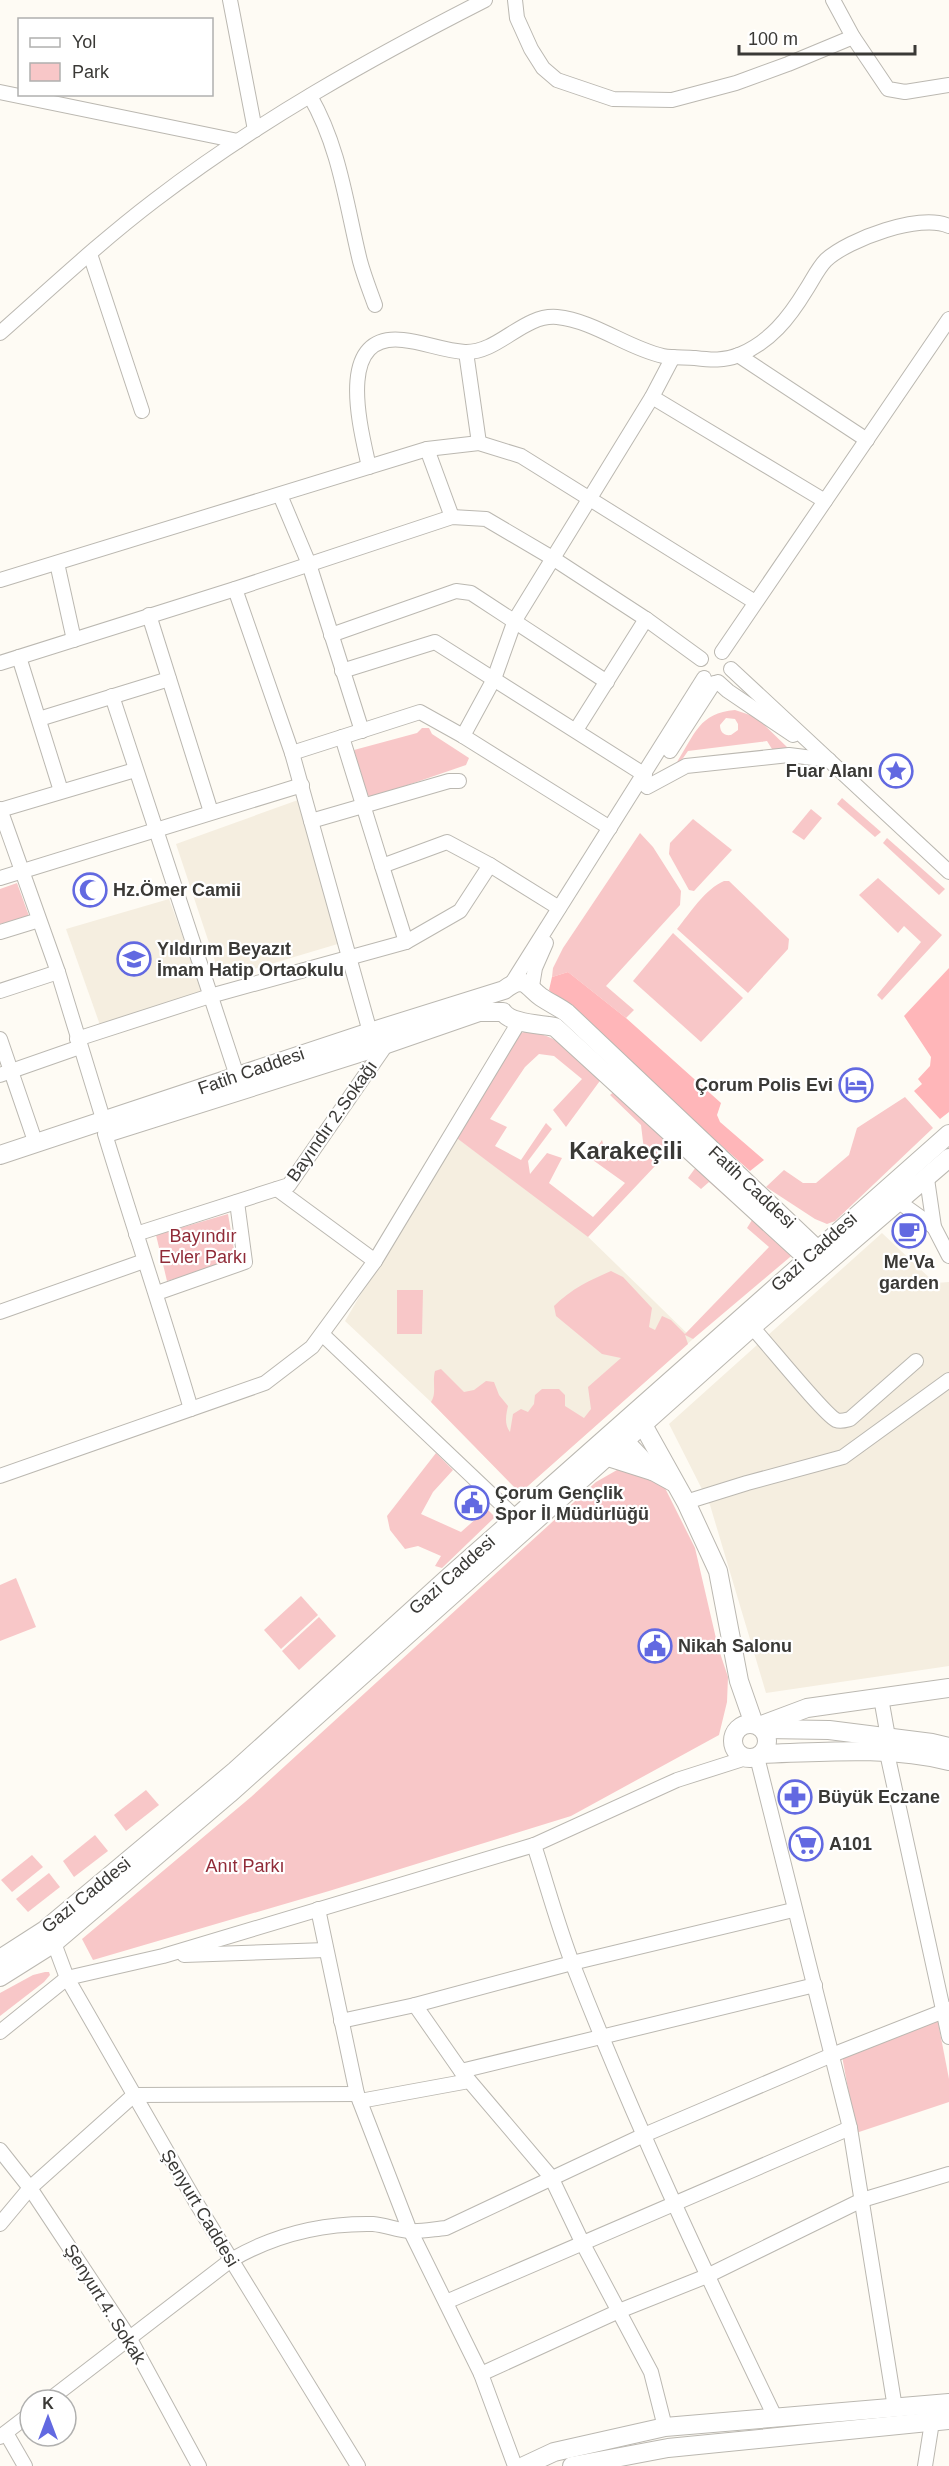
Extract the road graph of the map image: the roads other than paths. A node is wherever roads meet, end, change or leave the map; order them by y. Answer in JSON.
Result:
{"nodes":[{"id":1,"x":229,"y":0,"type":"edge"},
{"id":2,"x":485,"y":0,"type":"edge"},
{"id":3,"x":515,"y":0,"type":"edge"},
{"id":4,"x":833,"y":0,"type":"edge"},
{"id":5,"x":853,"y":37,"type":"junction"},
{"id":6,"x":949,"y":85,"type":"edge"},
{"id":7,"x":0,"y":92,"type":"edge"},
{"id":8,"x":18,"y":96,"type":"edge"},
{"id":9,"x":19,"y":96,"type":"edge"},
{"id":10,"x":310,"y":96,"type":"junction"},
{"id":11,"x":255,"y":130,"type":"junction"},
{"id":12,"x":238,"y":141,"type":"junction"},
{"id":13,"x":949,"y":226,"type":"edge"},
{"id":14,"x":90,"y":254,"type":"junction"},
{"id":15,"x":375,"y":305,"type":"dead end"},
{"id":16,"x":949,"y":319,"type":"edge"},
{"id":17,"x":0,"y":333,"type":"edge"},
{"id":18,"x":466,"y":352,"type":"junction"},
{"id":19,"x":738,"y":355,"type":"junction"},
{"id":20,"x":674,"y":357,"type":"junction"},
{"id":21,"x":652,"y":397,"type":"junction"},
{"id":22,"x":142,"y":411,"type":"dead end"},
{"id":23,"x":867,"y":440,"type":"junction"},
{"id":24,"x":479,"y":443,"type":"junction"},
{"id":25,"x":427,"y":449,"type":"junction"},
{"id":26,"x":369,"y":467,"type":"junction"},
{"id":27,"x":280,"y":495,"type":"junction"},
{"id":28,"x":589,"y":500,"type":"junction"},
{"id":29,"x":825,"y":501,"type":"junction"},
{"id":30,"x":452,"y":517,"type":"junction"},
{"id":31,"x":554,"y":559,"type":"junction"},
{"id":32,"x":57,"y":563,"type":"junction"},
{"id":33,"x":309,"y":564,"type":"junction"},
{"id":34,"x":0,"y":580,"type":"edge"},
{"id":35,"x":235,"y":589,"type":"junction"},
{"id":36,"x":755,"y":602,"type":"junction"},
{"id":37,"x":149,"y":615,"type":"junction"},
{"id":38,"x":515,"y":620,"type":"junction"},
{"id":39,"x":646,"y":620,"type":"junction"},
{"id":40,"x":331,"y":635,"type":"junction"},
{"id":41,"x":74,"y":640,"type":"junction"},
{"id":42,"x":722,"y":652,"type":"junction"},
{"id":43,"x":19,"y":657,"type":"junction"},
{"id":44,"x":701,"y":660,"type":"junction"},
{"id":45,"x":0,"y":663,"type":"edge"},
{"id":46,"x":731,"y":669,"type":"junction"},
{"id":47,"x":342,"y":671,"type":"junction"},
{"id":48,"x":169,"y":679,"type":"junction"},
{"id":49,"x":494,"y":679,"type":"junction"},
{"id":50,"x":712,"y":681,"type":"junction"},
{"id":51,"x":607,"y":682,"type":"junction"},
{"id":52,"x":112,"y":696,"type":"junction"},
{"id":53,"x":39,"y":719,"type":"junction"},
{"id":54,"x":576,"y":730,"type":"junction"},
{"id":55,"x":362,"y":731,"type":"junction"},
{"id":56,"x":464,"y":736,"type":"junction"},
{"id":57,"x":342,"y":737,"type":"junction"},
{"id":58,"x":292,"y":753,"type":"junction"},
{"id":59,"x":829,"y":760,"type":"junction"},
{"id":60,"x":135,"y":770,"type":"junction"},
{"id":61,"x":459,"y":781,"type":"dead end"},
{"id":62,"x":646,"y":781,"type":"junction"},
{"id":63,"x":302,"y":784,"type":"junction"},
{"id":64,"x":61,"y":791,"type":"junction"},
{"id":65,"x":363,"y":806,"type":"junction"},
{"id":66,"x":0,"y":810,"type":"edge"},
{"id":67,"x":211,"y":812,"type":"junction"},
{"id":68,"x":311,"y":820,"type":"junction"},
{"id":69,"x":154,"y":828,"type":"junction"},
{"id":70,"x":610,"y":828,"type":"junction"},
{"id":71,"x":490,"y":865,"type":"junction"},
{"id":72,"x":382,"y":866,"type":"junction"},
{"id":73,"x":21,"y":871,"type":"junction"},
{"id":74,"x":949,"y":872,"type":"edge"},
{"id":75,"x":0,"y":878,"type":"edge"},
{"id":76,"x":559,"y":908,"type":"junction"},
{"id":77,"x":39,"y":920,"type":"junction"},
{"id":78,"x":0,"y":932,"type":"edge"},
{"id":79,"x":406,"y":942,"type":"junction"},
{"id":80,"x":348,"y":959,"type":"junction"},
{"id":81,"x":58,"y":972,"type":"junction"},
{"id":82,"x":508,"y":986,"type":"junction"},
{"id":83,"x":0,"y":991,"type":"edge"},
{"id":84,"x":535,"y":991,"type":"junction"},
{"id":85,"x":210,"y":996,"type":"junction"},
{"id":86,"x":503,"y":1012,"type":"junction"},
{"id":87,"x":523,"y":1022,"type":"junction"},
{"id":88,"x":370,"y":1032,"type":"junction"},
{"id":89,"x":0,"y":1039,"type":"edge"},
{"id":90,"x":78,"y":1043,"type":"junction"},
{"id":91,"x":386,"y":1045,"type":"junction"},
{"id":92,"x":5,"y":1073,"type":"edge"},
{"id":93,"x":237,"y":1076,"type":"junction"},
{"id":94,"x":104,"y":1128,"type":"junction"},
{"id":95,"x":949,"y":1134,"type":"edge"},
{"id":96,"x":36,"y":1144,"type":"junction"},
{"id":97,"x":0,"y":1155,"type":"edge"},
{"id":98,"x":949,"y":1158,"type":"edge"},
{"id":99,"x":0,"y":1167,"type":"edge"},
{"id":100,"x":927,"y":1179,"type":"junction"},
{"id":101,"x":277,"y":1189,"type":"junction"},
{"id":102,"x":237,"y":1202,"type":"junction"},
{"id":103,"x":899,"y":1202,"type":"junction"},
{"id":104,"x":934,"y":1227,"type":"junction"},
{"id":105,"x":136,"y":1234,"type":"junction"},
{"id":106,"x":949,"y":1256,"type":"edge"},
{"id":107,"x":818,"y":1260,"type":"junction"},
{"id":108,"x":144,"y":1261,"type":"junction"},
{"id":109,"x":375,"y":1261,"type":"junction"},
{"id":110,"x":157,"y":1293,"type":"junction"},
{"id":111,"x":0,"y":1312,"type":"edge"},
{"id":112,"x":752,"y":1327,"type":"junction"},
{"id":113,"x":322,"y":1334,"type":"junction"},
{"id":114,"x":916,"y":1361,"type":"dead end"},
{"id":115,"x":949,"y":1380,"type":"edge"},
{"id":116,"x":191,"y":1409,"type":"junction"},
{"id":117,"x":638,"y":1420,"type":"junction"},
{"id":118,"x":620,"y":1436,"type":"junction"},
{"id":119,"x":608,"y":1457,"type":"junction"},
{"id":120,"x":654,"y":1471,"type":"junction"},
{"id":121,"x":0,"y":1476,"type":"edge"},
{"id":122,"x":673,"y":1482,"type":"junction"},
{"id":123,"x":686,"y":1502,"type":"junction"},
{"id":124,"x":516,"y":1518,"type":"junction"},
{"id":125,"x":949,"y":1688,"type":"edge"},
{"id":126,"x":881,"y":1698,"type":"junction"},
{"id":127,"x":754,"y":1726,"type":"junction"},
{"id":128,"x":887,"y":1745,"type":"junction"},
{"id":129,"x":949,"y":1747,"type":"edge"},
{"id":130,"x":755,"y":1756,"type":"junction"},
{"id":131,"x":949,"y":1761,"type":"edge"},
{"id":132,"x":534,"y":1845,"type":"junction"},
{"id":133,"x":318,"y":1910,"type":"junction"},
{"id":134,"x":793,"y":1910,"type":"junction"},
{"id":135,"x":49,"y":1937,"type":"junction"},
{"id":136,"x":326,"y":1950,"type":"junction"},
{"id":137,"x":163,"y":1956,"type":"junction"},
{"id":138,"x":0,"y":1959,"type":"edge"},
{"id":139,"x":572,"y":1963,"type":"junction"},
{"id":140,"x":0,"y":1977,"type":"edge"},
{"id":141,"x":67,"y":1978,"type":"junction"},
{"id":142,"x":815,"y":1985,"type":"junction"},
{"id":143,"x":415,"y":2005,"type":"junction"},
{"id":144,"x":946,"y":2010,"type":"edge"},
{"id":145,"x":341,"y":2021,"type":"junction"},
{"id":146,"x":0,"y":2032,"type":"edge"},
{"id":147,"x":603,"y":2037,"type":"junction"},
{"id":148,"x":949,"y":2037,"type":"edge"},
{"id":149,"x":832,"y":2055,"type":"junction"},
{"id":150,"x":465,"y":2076,"type":"junction"},
{"id":151,"x":134,"y":2095,"type":"junction"},
{"id":152,"x":358,"y":2097,"type":"junction"},
{"id":153,"x":850,"y":2128,"type":"junction"},
{"id":154,"x":644,"y":2135,"type":"junction"},
{"id":155,"x":0,"y":2150,"type":"edge"},
{"id":156,"x":949,"y":2174,"type":"edge"},
{"id":157,"x":551,"y":2177,"type":"junction"},
{"id":158,"x":30,"y":2188,"type":"junction"},
{"id":159,"x":862,"y":2200,"type":"junction"},
{"id":160,"x":675,"y":2203,"type":"junction"},
{"id":161,"x":0,"y":2224,"type":"edge"},
{"id":162,"x":411,"y":2232,"type":"junction"},
{"id":163,"x":583,"y":2244,"type":"junction"},
{"id":164,"x":231,"y":2260,"type":"junction"},
{"id":165,"x":707,"y":2276,"type":"junction"},
{"id":166,"x":446,"y":2302,"type":"junction"},
{"id":167,"x":619,"y":2312,"type":"junction"},
{"id":168,"x":130,"y":2339,"type":"junction"},
{"id":169,"x":481,"y":2374,"type":"junction"},
{"id":170,"x":65,"y":2388,"type":"edge"},
{"id":171,"x":949,"y":2403,"type":"edge"},
{"id":172,"x":895,"y":2408,"type":"junction"},
{"id":173,"x":775,"y":2416,"type":"junction"},
{"id":174,"x":940,"y":2421,"type":"edge"},
{"id":175,"x":18,"y":2423,"type":"edge"},
{"id":176,"x":664,"y":2427,"type":"junction"},
{"id":177,"x":3,"y":2435,"type":"edge"},
{"id":178,"x":25,"y":2466,"type":"edge"},
{"id":179,"x":199,"y":2466,"type":"edge"},
{"id":180,"x":358,"y":2466,"type":"edge"},
{"id":181,"x":515,"y":2466,"type":"edge"},
{"id":182,"x":524,"y":2466,"type":"edge"},
{"id":183,"x":572,"y":2466,"type":"edge"},
{"id":184,"x":925,"y":2466,"type":"edge"}],
"edges":[{"from":1,"to":11,"type":"street"},
{"from":2,"to":10,"type":"street"},
{"from":3,"to":5,"type":"street"},
{"from":4,"to":5,"type":"street"},
{"from":5,"to":6,"type":"street"},
{"from":7,"to":8,"type":"street"},
{"from":9,"to":12,"type":"street"},
{"from":10,"to":11,"type":"street"},
{"from":10,"to":15,"type":"street"},
{"from":11,"to":12,"type":"street"},
{"from":12,"to":14,"type":"street"},
{"from":13,"to":19,"type":"street"},
{"from":14,"to":17,"type":"street"},
{"from":14,"to":22,"type":"street"},
{"from":16,"to":23,"type":"street"},
{"from":18,"to":20,"type":"street"},
{"from":18,"to":24,"type":"street"},
{"from":18,"to":26,"type":"street"},
{"from":19,"to":20,"type":"street"},
{"from":19,"to":23,"type":"street"},
{"from":20,"to":21,"type":"street"},
{"from":21,"to":28,"type":"street"},
{"from":21,"to":29,"type":"street"},
{"from":23,"to":29,"type":"street"},
{"from":24,"to":25,"type":"street"},
{"from":24,"to":28,"type":"street"},
{"from":25,"to":26,"type":"street"},
{"from":25,"to":30,"type":"street"},
{"from":26,"to":27,"type":"street"},
{"from":27,"to":32,"type":"street"},
{"from":27,"to":33,"type":"street"},
{"from":28,"to":31,"type":"street"},
{"from":28,"to":36,"type":"street"},
{"from":29,"to":36,"type":"street"},
{"from":30,"to":31,"type":"street"},
{"from":30,"to":33,"type":"street"},
{"from":31,"to":38,"type":"street"},
{"from":31,"to":39,"type":"street"},
{"from":32,"to":34,"type":"street"},
{"from":32,"to":41,"type":"street"},
{"from":33,"to":35,"type":"street"},
{"from":33,"to":40,"type":"street"},
{"from":35,"to":37,"type":"street"},
{"from":35,"to":58,"type":"street"},
{"from":36,"to":42,"type":"street"},
{"from":37,"to":41,"type":"street"},
{"from":37,"to":48,"type":"street"},
{"from":38,"to":40,"type":"street"},
{"from":38,"to":49,"type":"street"},
{"from":38,"to":51,"type":"street"},
{"from":39,"to":44,"type":"street"},
{"from":39,"to":51,"type":"street"},
{"from":40,"to":47,"type":"street"},
{"from":41,"to":43,"type":"street"},
{"from":42,"to":44,"type":"street"},
{"from":42,"to":46,"type":"street"},
{"from":43,"to":45,"type":"street"},
{"from":43,"to":53,"type":"street"},
{"from":44,"to":50,"type":"street"},
{"from":46,"to":50,"type":"street"},
{"from":46,"to":59,"type":"street"},
{"from":47,"to":49,"type":"street"},
{"from":47,"to":55,"type":"street"},
{"from":48,"to":52,"type":"street"},
{"from":48,"to":67,"type":"street"},
{"from":49,"to":54,"type":"street"},
{"from":49,"to":56,"type":"street"},
{"from":50,"to":59,"type":"street"},
{"from":50,"to":62,"type":"street"},
{"from":51,"to":54,"type":"street"},
{"from":52,"to":53,"type":"street"},
{"from":52,"to":60,"type":"street"},
{"from":53,"to":64,"type":"street"},
{"from":54,"to":62,"type":"street"},
{"from":55,"to":56,"type":"street"},
{"from":55,"to":57,"type":"street"},
{"from":56,"to":70,"type":"street"},
{"from":57,"to":58,"type":"street"},
{"from":57,"to":65,"type":"street"},
{"from":58,"to":63,"type":"street"},
{"from":59,"to":62,"type":"street"},
{"from":59,"to":74,"type":"street"},
{"from":60,"to":64,"type":"street"},
{"from":60,"to":69,"type":"street"},
{"from":61,"to":65,"type":"street"},
{"from":62,"to":70,"type":"street"},
{"from":62,"to":84,"type":"street"},
{"from":63,"to":67,"type":"street"},
{"from":63,"to":68,"type":"street"},
{"from":64,"to":66,"type":"street"},
{"from":65,"to":68,"type":"street"},
{"from":65,"to":72,"type":"street"},
{"from":66,"to":73,"type":"street"},
{"from":67,"to":69,"type":"street"},
{"from":68,"to":80,"type":"street"},
{"from":69,"to":73,"type":"street"},
{"from":69,"to":85,"type":"street"},
{"from":70,"to":76,"type":"street"},
{"from":71,"to":72,"type":"street"},
{"from":71,"to":76,"type":"street"},
{"from":71,"to":79,"type":"street"},
{"from":72,"to":79,"type":"street"},
{"from":73,"to":75,"type":"street"},
{"from":73,"to":77,"type":"street"},
{"from":76,"to":82,"type":"street"},
{"from":77,"to":78,"type":"street"},
{"from":77,"to":81,"type":"street"},
{"from":79,"to":80,"type":"street"},
{"from":80,"to":85,"type":"street"},
{"from":80,"to":88,"type":"street"},
{"from":81,"to":83,"type":"street"},
{"from":81,"to":90,"type":"street"},
{"from":82,"to":84,"type":"street","name":"Fatih Caddesi"},
{"from":82,"to":86,"type":"street"},
{"from":82,"to":88,"type":"street","name":"Fatih Caddesi"},
{"from":84,"to":87,"type":"street"},
{"from":84,"to":107,"type":"street","name":"Fatih Caddesi"},
{"from":85,"to":90,"type":"street"},
{"from":85,"to":93,"type":"street"},
{"from":86,"to":87,"type":"street","name":"Fatih Caddesi"},
{"from":86,"to":91,"type":"street","name":"Fatih Caddesi"},
{"from":87,"to":107,"type":"street","name":"Fatih Caddesi"},
{"from":87,"to":109,"type":"street"},
{"from":88,"to":93,"type":"street","name":"Fatih Caddesi"},
{"from":89,"to":92,"type":"street"},
{"from":90,"to":92,"type":"street"},
{"from":90,"to":94,"type":"street"},
{"from":91,"to":94,"type":"street","name":"Fatih Caddesi"},
{"from":91,"to":101,"type":"street","name":"Bayındır 2.Sokağı"},
{"from":92,"to":96,"type":"street"},
{"from":93,"to":94,"type":"street","name":"Fatih Caddesi"},
{"from":94,"to":96,"type":"street","name":"Fatih Caddesi"},
{"from":94,"to":99,"type":"street","name":"Fatih Caddesi"},
{"from":94,"to":105,"type":"street"},
{"from":95,"to":107,"type":"street","name":"Gazi Caddesi"},
{"from":96,"to":97,"type":"street","name":"Fatih Caddesi"},
{"from":98,"to":100,"type":"street","name":"Gazi Caddesi"},
{"from":100,"to":103,"type":"street","name":"Gazi Caddesi"},
{"from":100,"to":104,"type":"street"},
{"from":101,"to":102,"type":"street","name":"Bayındır 2.Sokağı"},
{"from":101,"to":109,"type":"street"},
{"from":102,"to":105,"type":"street","name":"Bayındır 2.Sokağı"},
{"from":102,"to":110,"type":"street"},
{"from":103,"to":104,"type":"street"},
{"from":103,"to":107,"type":"street","name":"Gazi Caddesi"},
{"from":104,"to":106,"type":"street"},
{"from":105,"to":108,"type":"street"},
{"from":107,"to":112,"type":"street","name":"Gazi Caddesi"},
{"from":107,"to":117,"type":"street","name":"Gazi Caddesi"},
{"from":108,"to":110,"type":"street"},
{"from":108,"to":111,"type":"street"},
{"from":109,"to":113,"type":"street"},
{"from":110,"to":116,"type":"street"},
{"from":112,"to":114,"type":"street"},
{"from":112,"to":117,"type":"street","name":"Gazi Caddesi"},
{"from":113,"to":116,"type":"street"},
{"from":113,"to":124,"type":"street"},
{"from":115,"to":123,"type":"street"},
{"from":116,"to":121,"type":"street"},
{"from":117,"to":118,"type":"street","name":"Gazi Caddesi"},
{"from":117,"to":122,"type":"street"},
{"from":118,"to":119,"type":"street","name":"Gazi Caddesi"},
{"from":118,"to":120,"type":"street"},
{"from":118,"to":124,"type":"street","name":"Gazi Caddesi"},
{"from":119,"to":120,"type":"street"},
{"from":119,"to":135,"type":"street","name":"Gazi Caddesi"},
{"from":120,"to":122,"type":"street"},
{"from":122,"to":123,"type":"street"},
{"from":123,"to":127,"type":"street"},
{"from":124,"to":135,"type":"street","name":"Gazi Caddesi"},
{"from":125,"to":126,"type":"street"},
{"from":126,"to":127,"type":"street"},
{"from":126,"to":128,"type":"street"},
{"from":127,"to":128,"type":"street"},
{"from":127,"to":130,"type":"street"},
{"from":127,"to":130,"type":"street"},
{"from":128,"to":129,"type":"street"},
{"from":128,"to":130,"type":"street"},
{"from":128,"to":131,"type":"street"},
{"from":128,"to":144,"type":"street"},
{"from":130,"to":132,"type":"street"},
{"from":130,"to":134,"type":"street"},
{"from":132,"to":133,"type":"street"},
{"from":132,"to":139,"type":"street"},
{"from":133,"to":136,"type":"street"},
{"from":133,"to":137,"type":"street"},
{"from":134,"to":139,"type":"street"},
{"from":134,"to":142,"type":"street"},
{"from":135,"to":138,"type":"street","name":"Gazi Caddesi"},
{"from":135,"to":140,"type":"street","name":"Gazi Caddesi"},
{"from":135,"to":141,"type":"street","name":"Şenyurt Caddesi"},
{"from":136,"to":137,"type":"street"},
{"from":136,"to":145,"type":"street"},
{"from":137,"to":141,"type":"street"},
{"from":139,"to":143,"type":"street"},
{"from":139,"to":147,"type":"street"},
{"from":141,"to":146,"type":"street"},
{"from":141,"to":151,"type":"street","name":"Şenyurt Caddesi"},
{"from":142,"to":147,"type":"street"},
{"from":142,"to":149,"type":"street"},
{"from":143,"to":145,"type":"street"},
{"from":143,"to":150,"type":"street"},
{"from":144,"to":148,"type":"street"},
{"from":144,"to":149,"type":"street"},
{"from":145,"to":152,"type":"street"},
{"from":147,"to":150,"type":"street"},
{"from":147,"to":154,"type":"street"},
{"from":149,"to":153,"type":"street"},
{"from":149,"to":154,"type":"street"},
{"from":150,"to":152,"type":"street"},
{"from":150,"to":157,"type":"street"},
{"from":151,"to":152,"type":"street"},
{"from":151,"to":158,"type":"street"},
{"from":151,"to":164,"type":"street","name":"Şenyurt Caddesi"},
{"from":152,"to":162,"type":"street"},
{"from":153,"to":159,"type":"street"},
{"from":153,"to":160,"type":"street"},
{"from":154,"to":157,"type":"street"},
{"from":154,"to":160,"type":"street"},
{"from":155,"to":158,"type":"street","name":"Şenyurt 4. Sokak"},
{"from":156,"to":159,"type":"street"},
{"from":157,"to":162,"type":"street"},
{"from":157,"to":163,"type":"street"},
{"from":158,"to":161,"type":"street"},
{"from":158,"to":168,"type":"street","name":"Şenyurt 4. Sokak"},
{"from":159,"to":165,"type":"street"},
{"from":159,"to":172,"type":"street"},
{"from":160,"to":163,"type":"street"},
{"from":160,"to":165,"type":"street"},
{"from":162,"to":164,"type":"street"},
{"from":162,"to":166,"type":"street"},
{"from":163,"to":166,"type":"street"},
{"from":163,"to":167,"type":"street"},
{"from":164,"to":168,"type":"street"},
{"from":164,"to":180,"type":"street","name":"Şenyurt Caddesi"},
{"from":165,"to":167,"type":"street"},
{"from":165,"to":173,"type":"street"},
{"from":166,"to":169,"type":"street"},
{"from":167,"to":169,"type":"street"},
{"from":167,"to":176,"type":"street"},
{"from":168,"to":170,"type":"street"},
{"from":168,"to":179,"type":"street","name":"Şenyurt 4. Sokak"},
{"from":169,"to":181,"type":"street"},
{"from":171,"to":172,"type":"street"},
{"from":172,"to":173,"type":"street"},
{"from":173,"to":176,"type":"street"},
{"from":174,"to":183,"type":"street"},
{"from":174,"to":184,"type":"street"},
{"from":175,"to":177,"type":"street"},
{"from":176,"to":182,"type":"street"},
{"from":177,"to":178,"type":"street"}]}
